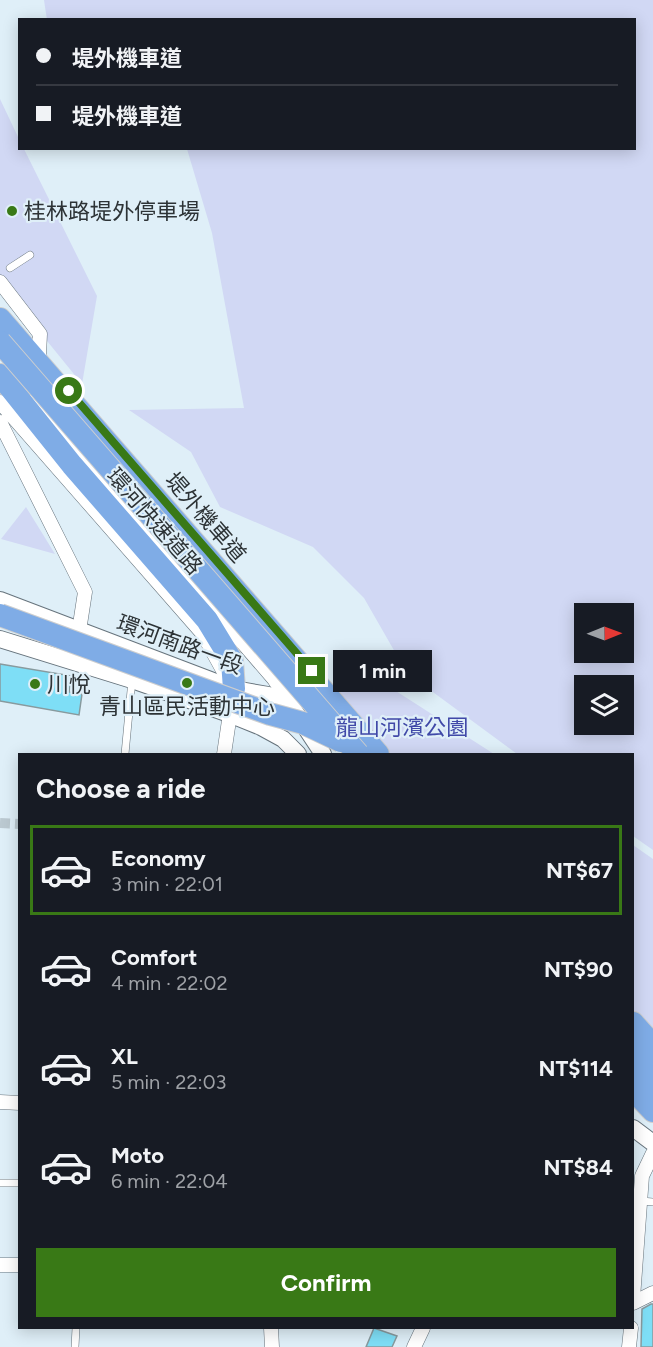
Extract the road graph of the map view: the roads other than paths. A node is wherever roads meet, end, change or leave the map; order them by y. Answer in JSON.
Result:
{"nodes":[{"id":1,"x":30,"y":255,"type":"dead end"},
{"id":2,"x":10,"y":268,"type":"dead end"},
{"id":3,"x":0,"y":282,"type":"edge"},
{"id":4,"x":0,"y":311,"type":"edge"},
{"id":5,"x":0,"y":319,"type":"edge"},
{"id":6,"x":0,"y":342,"type":"edge"},
{"id":7,"x":39,"y":355,"type":"junction"},
{"id":8,"x":0,"y":361,"type":"edge"},
{"id":9,"x":0,"y":375,"type":"edge"},
{"id":10,"x":0,"y":402,"type":"edge"},
{"id":11,"x":0,"y":422,"type":"edge"},
{"id":12,"x":0,"y":600,"type":"edge"},
{"id":13,"x":0,"y":615,"type":"edge"},
{"id":14,"x":79,"y":631,"type":"junction"},
{"id":15,"x":0,"y":639,"type":"edge"},
{"id":16,"x":132,"y":680,"type":"junction"},
{"id":17,"x":234,"y":689,"type":"junction"},
{"id":18,"x":292,"y":706,"type":"junction"},
{"id":19,"x":230,"y":714,"type":"junction"},
{"id":20,"x":270,"y":714,"type":"junction"},
{"id":21,"x":125,"y":753,"type":"edge"},
{"id":22,"x":224,"y":753,"type":"edge"},
{"id":23,"x":297,"y":753,"type":"edge"},
{"id":24,"x":322,"y":753,"type":"edge"},
{"id":25,"x":331,"y":753,"type":"edge"},
{"id":26,"x":357,"y":753,"type":"edge"},
{"id":27,"x":380,"y":753,"type":"edge"},
{"id":28,"x":634,"y":1024,"type":"edge"},
{"id":29,"x":634,"y":1030,"type":"edge"},
{"id":30,"x":653,"y":1045,"type":"edge"},
{"id":31,"x":634,"y":1047,"type":"edge"},
{"id":32,"x":653,"y":1051,"type":"edge"},
{"id":33,"x":653,"y":1067,"type":"edge"},
{"id":34,"x":634,"y":1072,"type":"edge"},
{"id":35,"x":653,"y":1090,"type":"edge"},
{"id":36,"x":634,"y":1091,"type":"edge"},
{"id":37,"x":0,"y":1102,"type":"edge"},
{"id":38,"x":18,"y":1103,"type":"edge"},
{"id":39,"x":653,"y":1111,"type":"edge"},
{"id":40,"x":634,"y":1129,"type":"edge"},
{"id":41,"x":653,"y":1143,"type":"edge"},
{"id":42,"x":653,"y":1153,"type":"edge"},
{"id":43,"x":638,"y":1175,"type":"edge"},
{"id":44,"x":0,"y":1183,"type":"edge"},
{"id":45,"x":18,"y":1183,"type":"edge"},
{"id":46,"x":647,"y":1202,"type":"edge"},
{"id":47,"x":0,"y":1265,"type":"edge"},
{"id":48,"x":18,"y":1265,"type":"edge"},
{"id":49,"x":634,"y":1291,"type":"edge"},
{"id":50,"x":653,"y":1293,"type":"edge"},
{"id":51,"x":634,"y":1302,"type":"edge"},
{"id":52,"x":76,"y":1329,"type":"edge"},
{"id":53,"x":271,"y":1329,"type":"edge"},
{"id":54,"x":423,"y":1329,"type":"edge"},
{"id":55,"x":631,"y":1329,"type":"edge"},
{"id":56,"x":75,"y":1347,"type":"edge"},
{"id":57,"x":272,"y":1347,"type":"edge"},
{"id":58,"x":414,"y":1347,"type":"edge"},
{"id":59,"x":629,"y":1347,"type":"edge"}],
"edges":[{"from":1,"to":2,"type":"lane"},
{"from":3,"to":7,"type":"street"},
{"from":4,"to":7,"type":"street","name":"堤外機車道"},
{"from":5,"to":27,"type":"highway","name":"環河快速道路"},
{"from":6,"to":26,"type":"highway","name":"環河快速道路","bridge":true},
{"from":7,"to":27,"type":"street","name":"堤外機車道"},
{"from":8,"to":18,"type":"street"},
{"from":9,"to":17,"type":"highway"},
{"from":10,"to":17,"type":"street"},
{"from":11,"to":14,"type":"street"},
{"from":12,"to":14,"type":"street","name":"環河南路一段"},
{"from":13,"to":20,"type":"highway","bridge":true},
{"from":14,"to":17,"type":"street","name":"環河南路一段"},
{"from":15,"to":16,"type":"street"},
{"from":16,"to":19,"type":"street"},
{"from":16,"to":21,"type":"lane"},
{"from":17,"to":18,"type":"street","name":"環河南路一段"},
{"from":17,"to":19,"type":"street"},
{"from":18,"to":24,"type":"street"},
{"from":19,"to":22,"type":"street"},
{"from":19,"to":23,"type":"street"},
{"from":20,"to":25,"type":"highway","bridge":true},
{"from":20,"to":27,"type":"highway","bridge":true},
{"from":28,"to":30,"type":"highway"},
{"from":29,"to":32,"type":"street"},
{"from":31,"to":33,"type":"highway"},
{"from":34,"to":35,"type":"highway"},
{"from":36,"to":39,"type":"highway"},
{"from":37,"to":38,"type":"street"},
{"from":40,"to":41,"type":"street"},
{"from":42,"to":43,"type":"street"},
{"from":43,"to":46,"type":"street"},
{"from":44,"to":45,"type":"lane"},
{"from":46,"to":49,"type":"street"},
{"from":47,"to":48,"type":"street"},
{"from":50,"to":51,"type":"street"},
{"from":52,"to":56,"type":"lane"},
{"from":53,"to":57,"type":"street"},
{"from":54,"to":58,"type":"street"},
{"from":55,"to":59,"type":"street"}]}
